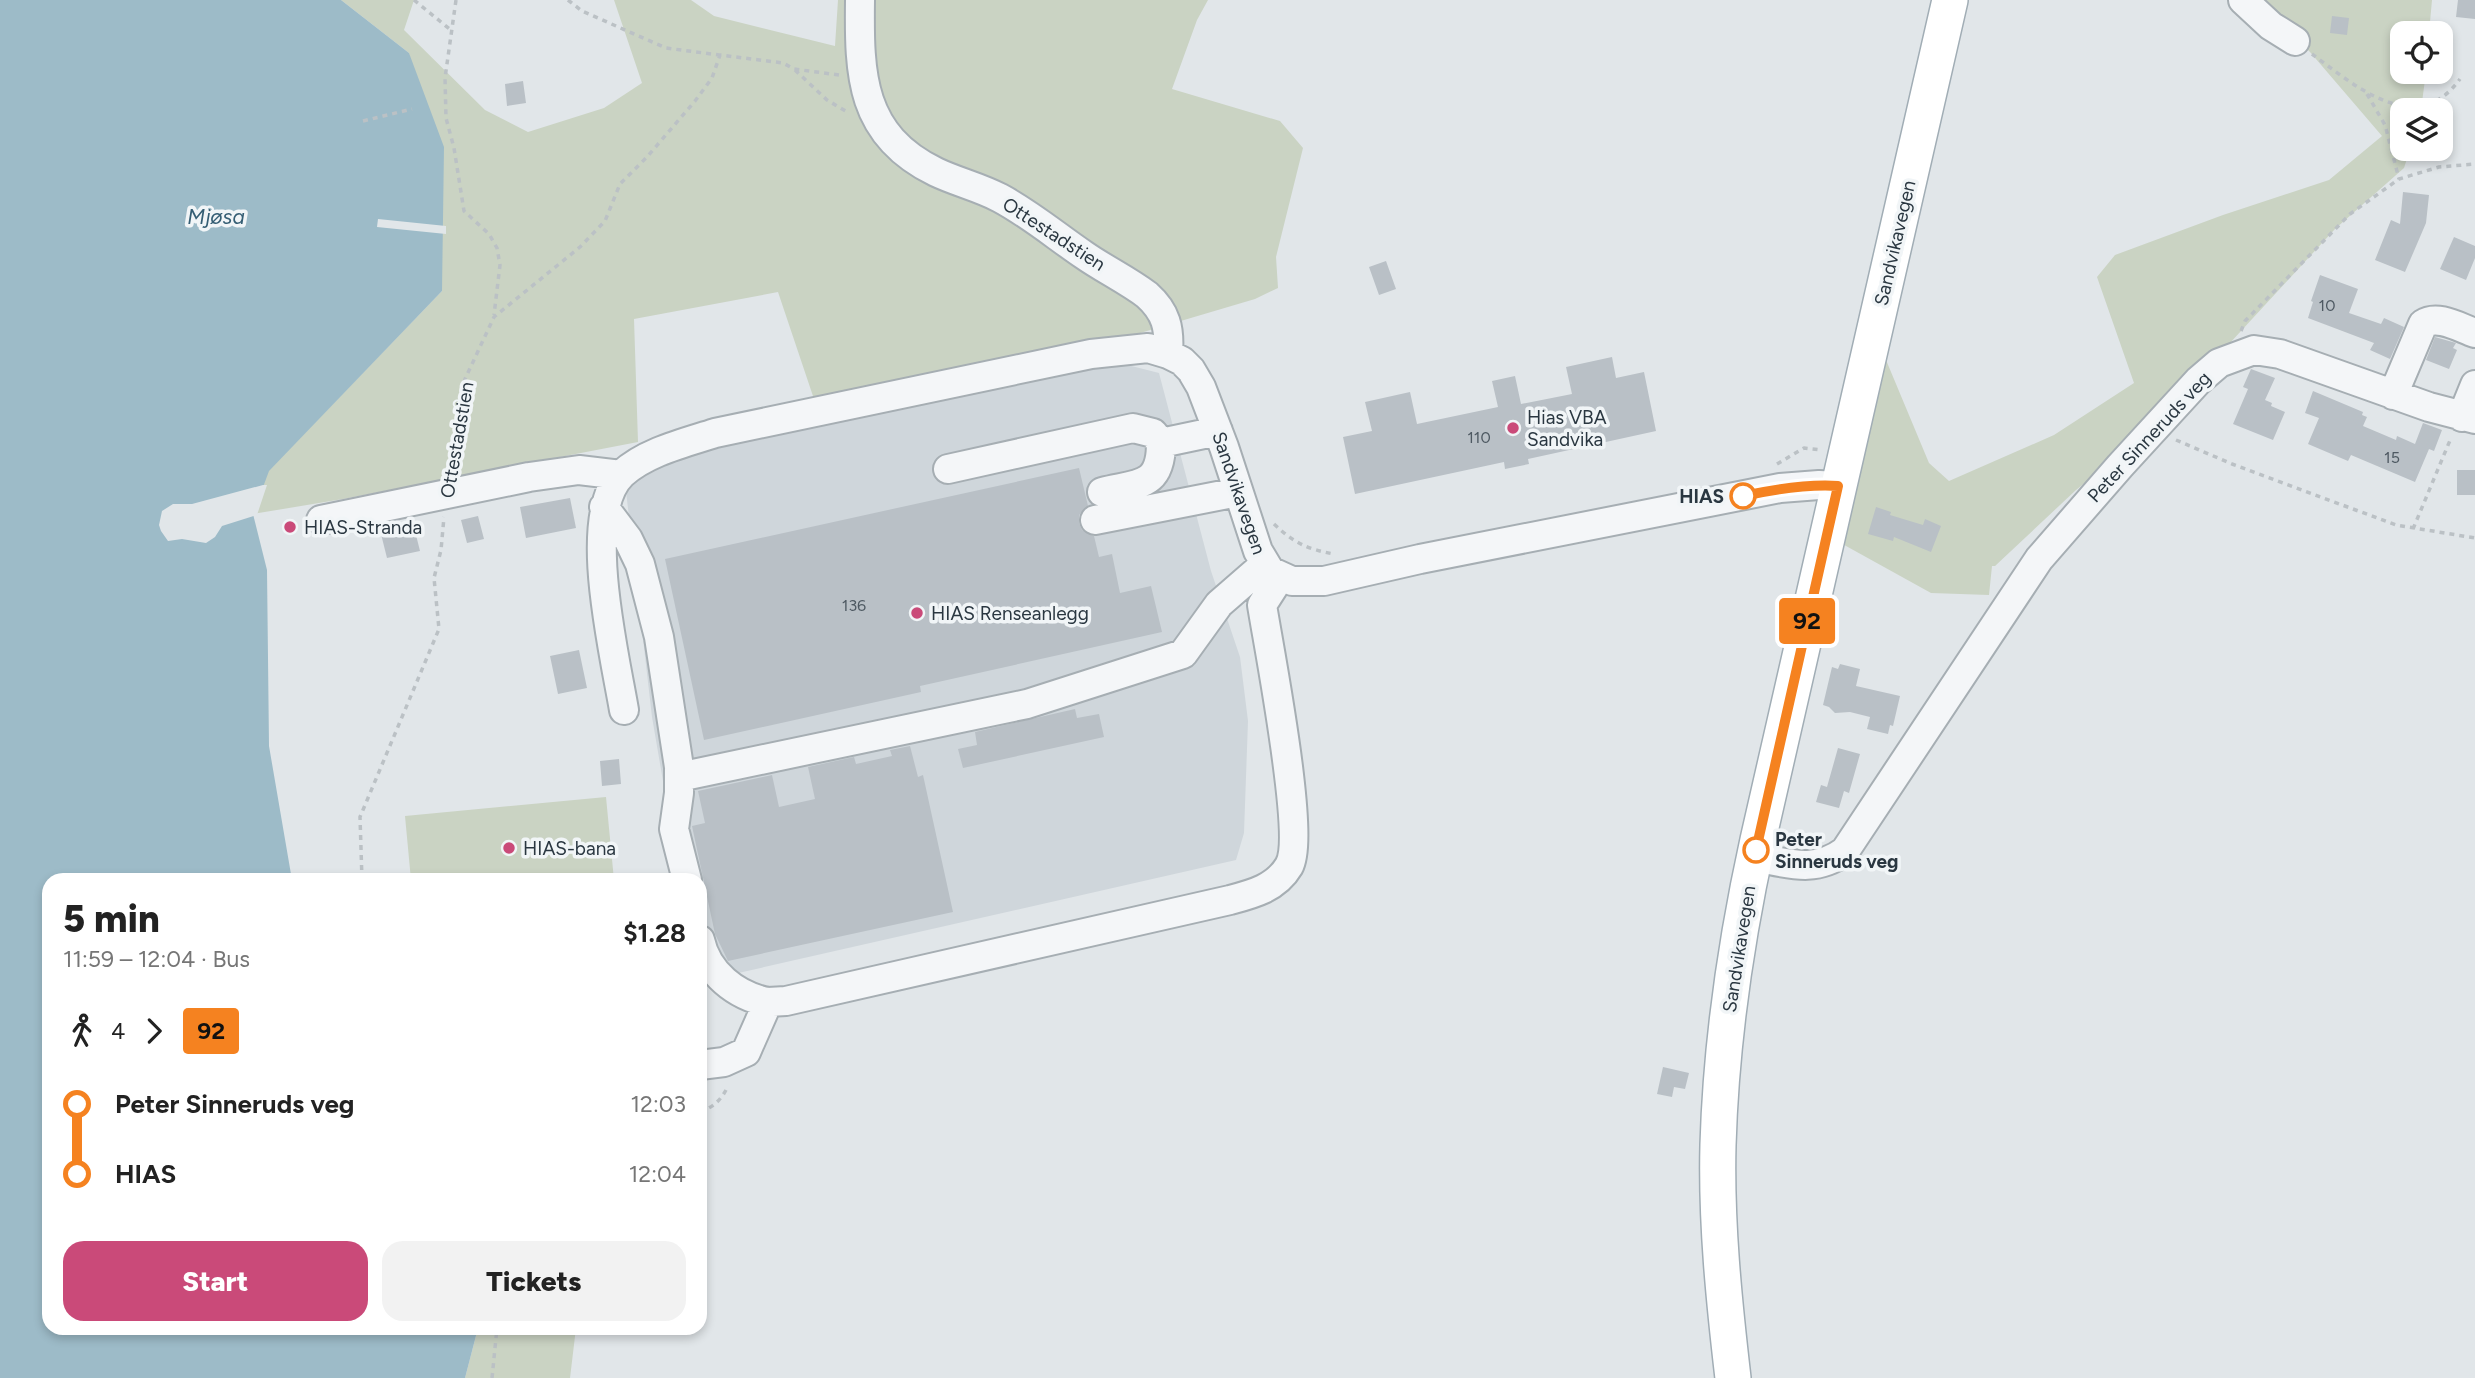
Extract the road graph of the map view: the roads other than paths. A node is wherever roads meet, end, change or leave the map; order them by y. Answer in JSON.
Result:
{"nodes":[{"id":1,"x":860,"y":0,"type":"edge"},
{"id":2,"x":1950,"y":0,"type":"edge"},
{"id":3,"x":2243,"y":0,"type":"edge"},
{"id":4,"x":2295,"y":41,"type":"road end"},
{"id":5,"x":2475,"y":333,"type":"edge"},
{"id":6,"x":1168,"y":354,"type":"junction"},
{"id":7,"x":2475,"y":385,"type":"edge"},
{"id":8,"x":2393,"y":395,"type":"junction"},
{"id":9,"x":2468,"y":418,"type":"edge"},
{"id":10,"x":1217,"y":430,"type":"junction"},
{"id":11,"x":1161,"y":443,"type":"junction"},
{"id":12,"x":948,"y":470,"type":"dead end"},
{"id":13,"x":621,"y":475,"type":"junction"},
{"id":14,"x":1838,"y":486,"type":"junction"},
{"id":15,"x":1102,"y":492,"type":"dead end"},
{"id":16,"x":1238,"y":492,"type":"junction"},
{"id":17,"x":604,"y":506,"type":"junction"},
{"id":18,"x":321,"y":520,"type":"dead end"},
{"id":19,"x":1095,"y":520,"type":"dead end"},
{"id":20,"x":1273,"y":571,"type":"junction"},
{"id":21,"x":624,"y":710,"type":"dead end"},
{"id":22,"x":679,"y":777,"type":"junction"},
{"id":23,"x":1754,"y":857,"type":"junction"},
{"id":24,"x":685,"y":873,"type":"edge"},
{"id":25,"x":707,"y":961,"type":"edge"},
{"id":26,"x":768,"y":1002,"type":"junction"},
{"id":27,"x":707,"y":1064,"type":"edge"},
{"id":28,"x":1733,"y":1378,"type":"edge"}],
"edges":[{"from":1,"to":6,"type":"street","name":"Ottestadstien"},
{"from":2,"to":14,"type":"main road","name":"Sandvikavegen"},
{"from":3,"to":4,"type":"street"},
{"from":5,"to":8,"type":"street"},
{"from":6,"to":10,"type":"street","name":"Sandvikavegen"},
{"from":6,"to":13,"type":"street"},
{"from":7,"to":9,"type":"street"},
{"from":8,"to":9,"type":"street","name":"Peter Sinneruds veg"},
{"from":8,"to":23,"type":"street","name":"Peter Sinneruds veg"},
{"from":10,"to":11,"type":"street"},
{"from":10,"to":16,"type":"street","name":"Sandvikavegen"},
{"from":11,"to":12,"type":"street"},
{"from":11,"to":15,"type":"street"},
{"from":13,"to":17,"type":"street"},
{"from":13,"to":18,"type":"street"},
{"from":14,"to":20,"type":"street"},
{"from":14,"to":23,"type":"main road","name":"Sandvikavegen"},
{"from":16,"to":19,"type":"street"},
{"from":16,"to":20,"type":"street","name":"Sandvikavegen"},
{"from":17,"to":21,"type":"street"},
{"from":17,"to":22,"type":"street"},
{"from":20,"to":22,"type":"street"},
{"from":20,"to":26,"type":"street"},
{"from":22,"to":24,"type":"street"},
{"from":23,"to":28,"type":"main road","name":"Sandvikavegen"},
{"from":25,"to":26,"type":"street"},
{"from":26,"to":27,"type":"street"}]}
